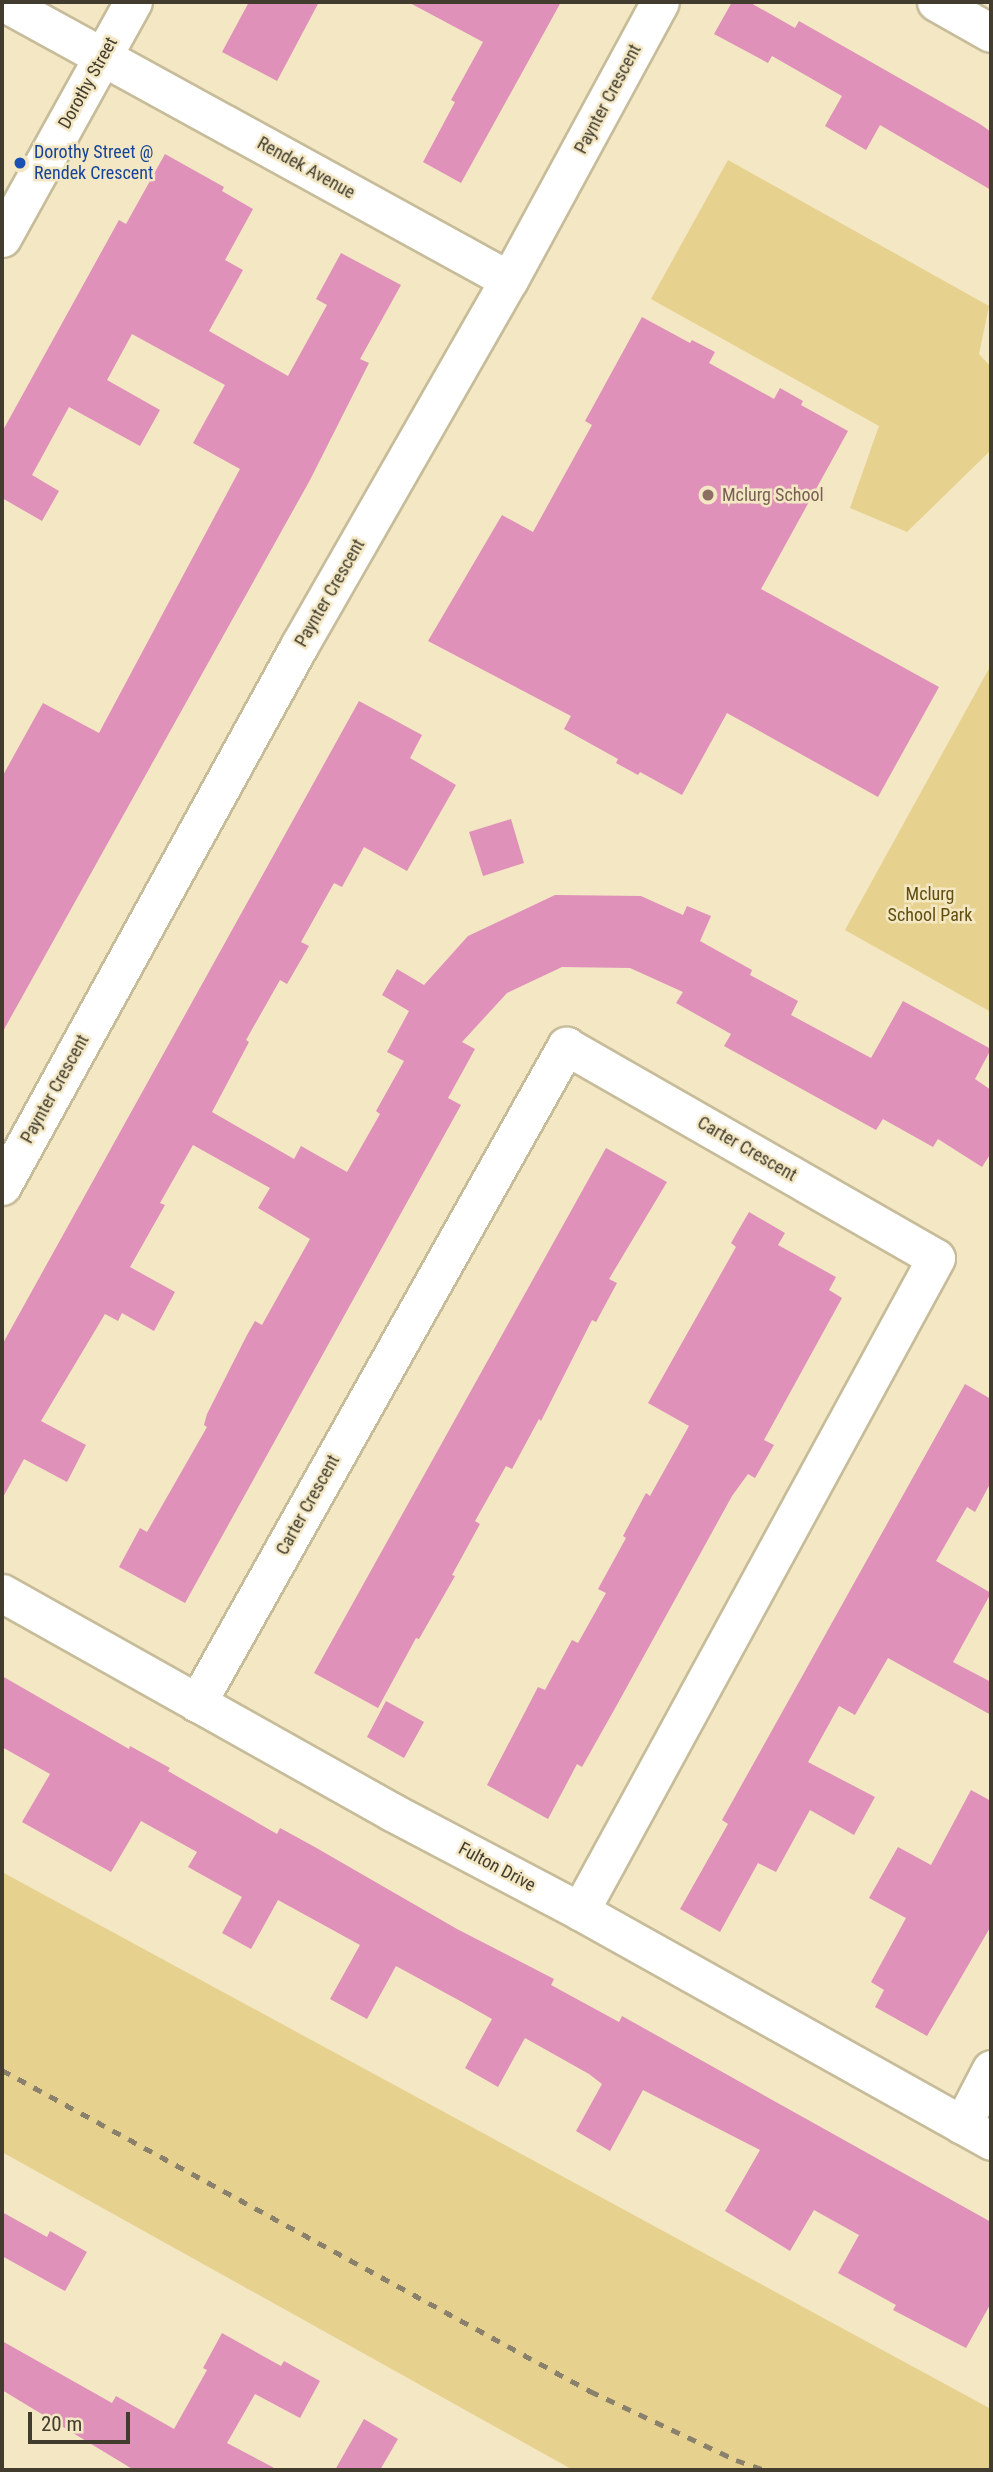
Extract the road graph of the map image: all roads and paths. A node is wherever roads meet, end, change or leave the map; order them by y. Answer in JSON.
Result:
{"nodes":[{"id":1,"x":3,"y":2,"type":"edge"},
{"id":2,"x":133,"y":2,"type":"edge"},
{"id":3,"x":660,"y":2,"type":"edge"},
{"id":4,"x":936,"y":2,"type":"edge"},
{"id":5,"x":991,"y":33,"type":"edge"},
{"id":6,"x":102,"y":56,"type":"junction"},
{"id":7,"x":2,"y":238,"type":"edge"},
{"id":8,"x":509,"y":280,"type":"junction"},
{"id":9,"x":2,"y":1186,"type":"edge"},
{"id":10,"x":2,"y":1593,"type":"edge"},
{"id":11,"x":197,"y":1703,"type":"junction"},
{"id":12,"x":580,"y":1911,"type":"junction"},
{"id":13,"x":991,"y":2069,"type":"edge"},
{"id":14,"x":976,"y":2133,"type":"edge"}],
"edges":[{"from":1,"to":6,"type":"street","name":"Rendek Avenue"},
{"from":2,"to":6,"type":"street","name":"Dorothy Street"},
{"from":3,"to":8,"type":"street","name":"Paynter Crescent"},
{"from":4,"to":5,"type":"street"},
{"from":6,"to":7,"type":"street","name":"Dorothy Street"},
{"from":6,"to":8,"type":"street","name":"Rendek Avenue"},
{"from":8,"to":9,"type":"street","name":"Paynter Crescent"},
{"from":10,"to":11,"type":"street","name":"Fulton Drive"},
{"from":11,"to":12,"type":"street","name":"Fulton Drive"},
{"from":11,"to":12,"type":"street","name":"Carter Crescent"},
{"from":12,"to":14,"type":"street","name":"Fulton Drive"},
{"from":13,"to":14,"type":"street"}]}
